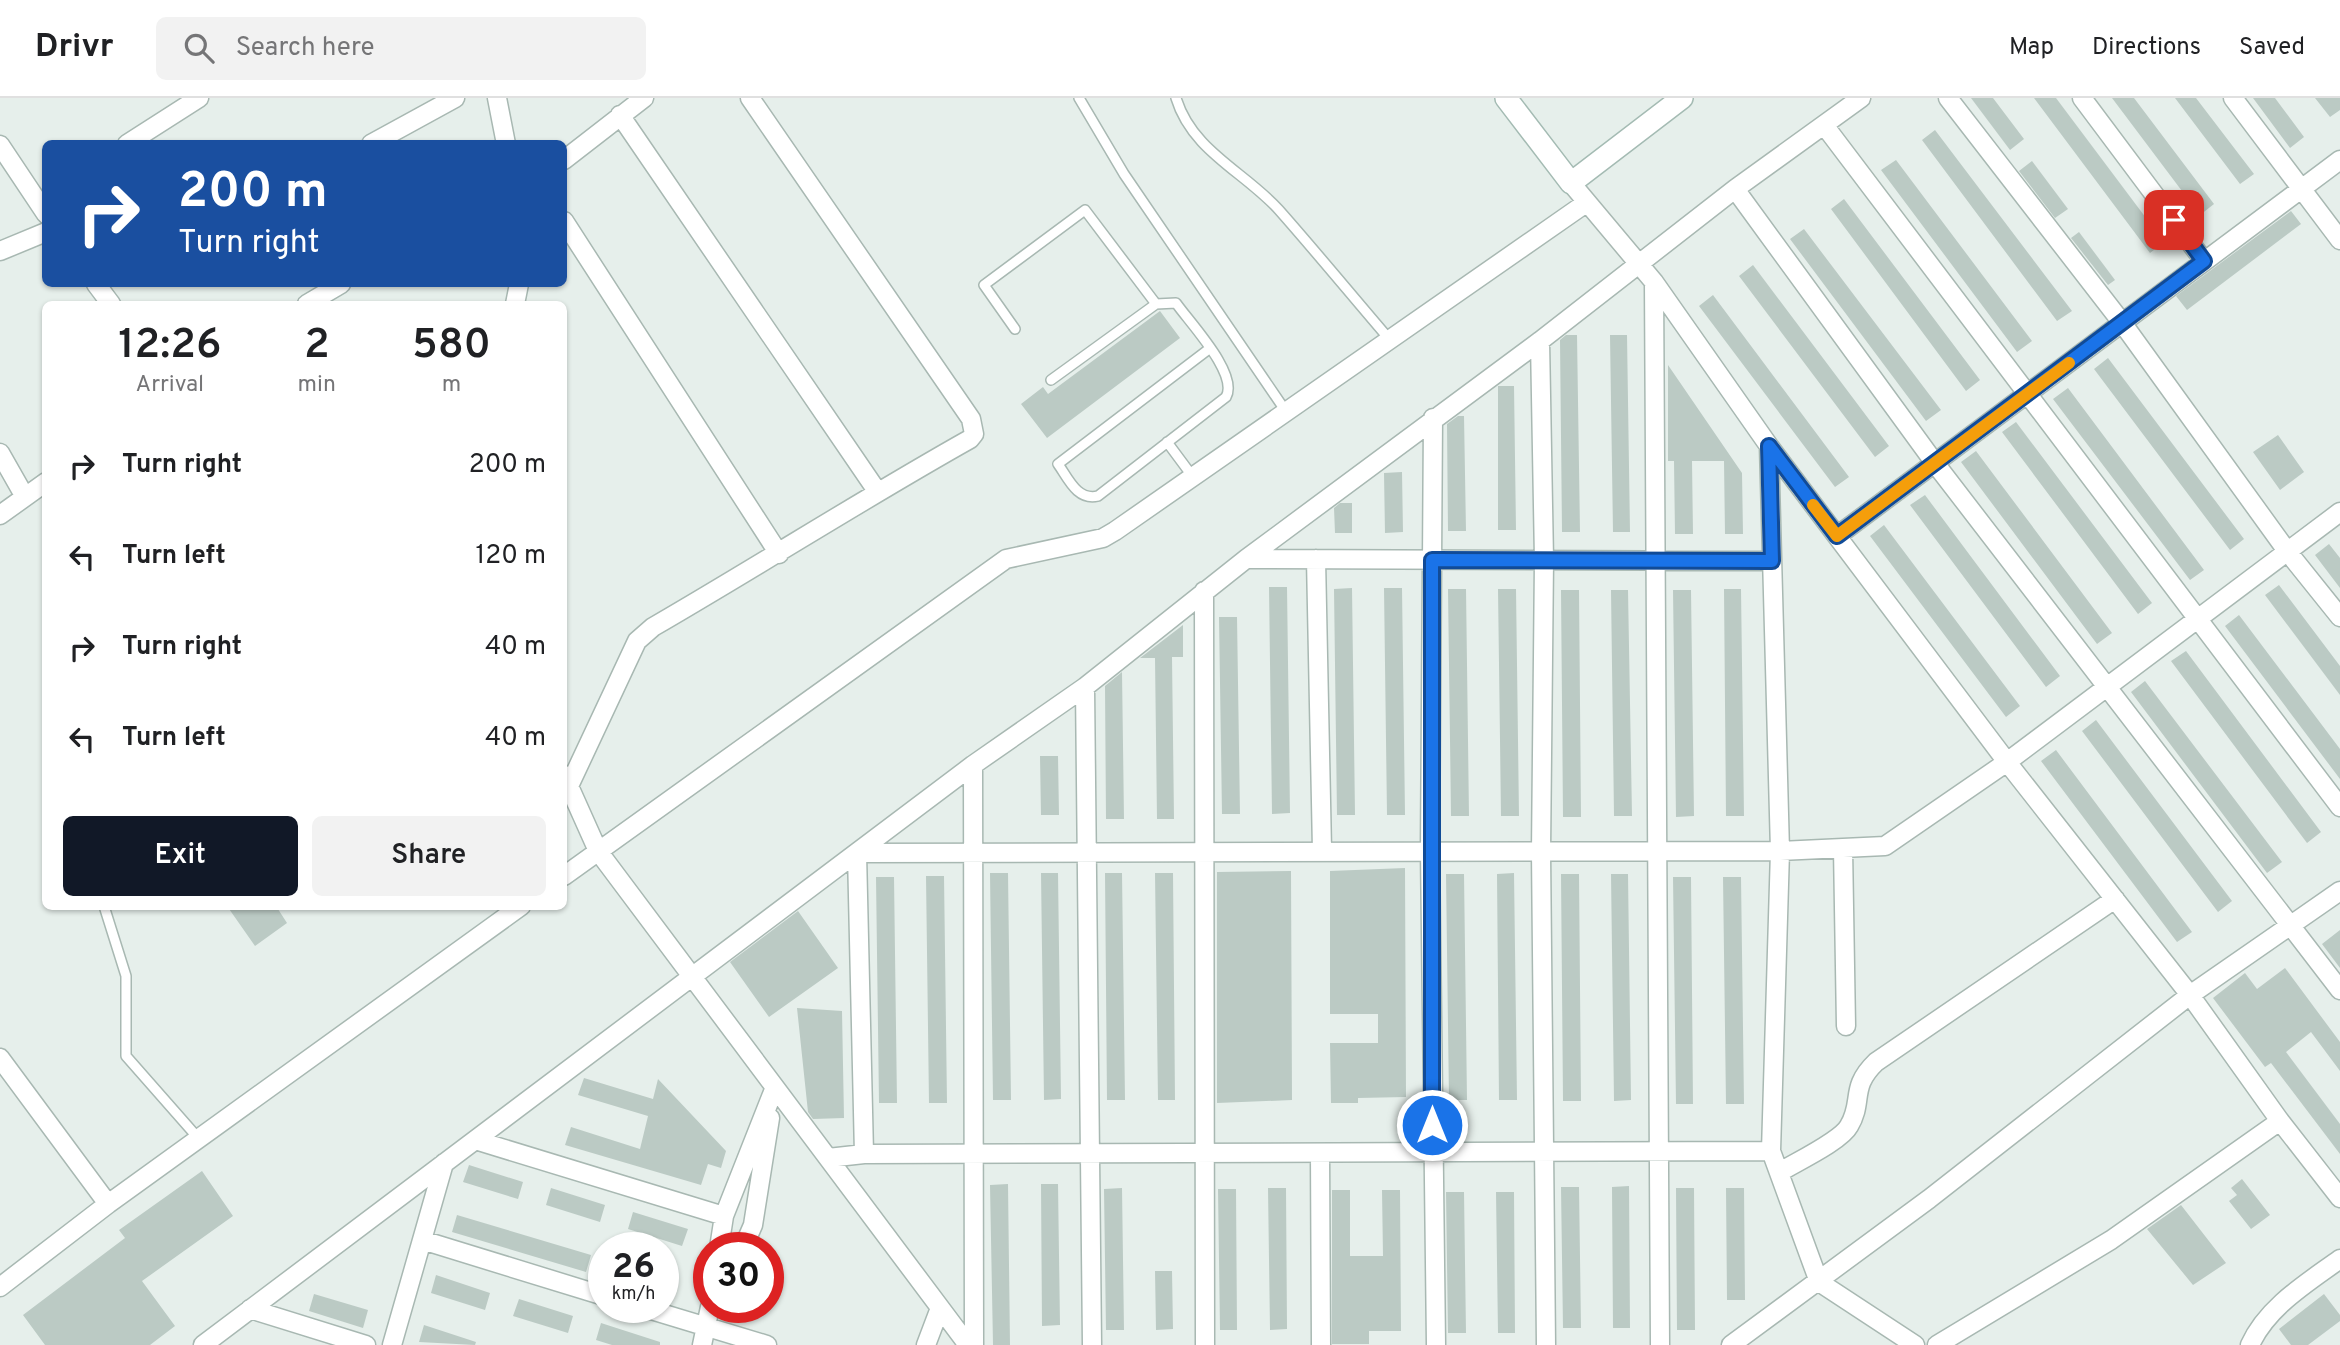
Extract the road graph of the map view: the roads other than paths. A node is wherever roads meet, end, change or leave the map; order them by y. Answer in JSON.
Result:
{"nodes":[{"id":1,"x":199,"y":98,"type":"edge"},
{"id":2,"x":455,"y":98,"type":"edge"},
{"id":3,"x":497,"y":98,"type":"edge"},
{"id":4,"x":644,"y":98,"type":"edge"},
{"id":5,"x":750,"y":98,"type":"edge"},
{"id":6,"x":1079,"y":98,"type":"edge"},
{"id":7,"x":1176,"y":98,"type":"edge"},
{"id":8,"x":1506,"y":98,"type":"edge"},
{"id":9,"x":1682,"y":98,"type":"edge"},
{"id":10,"x":1861,"y":98,"type":"edge"},
{"id":11,"x":1948,"y":98,"type":"edge"},
{"id":12,"x":2081,"y":98,"type":"edge"},
{"id":13,"x":2233,"y":98,"type":"edge"},
{"id":14,"x":620,"y":115,"type":"junction"},
{"id":15,"x":1824,"y":125,"type":"junction"},
{"id":16,"x":133,"y":140,"type":"edge"},
{"id":17,"x":378,"y":140,"type":"edge"},
{"id":18,"x":505,"y":140,"type":"edge"},
{"id":19,"x":0,"y":145,"type":"edge"},
{"id":20,"x":567,"y":158,"type":"edge"},
{"id":21,"x":2340,"y":160,"type":"edge"},
{"id":22,"x":1570,"y":183,"type":"junction"},
{"id":23,"x":2301,"y":188,"type":"junction"},
{"id":24,"x":1735,"y":189,"type":"junction"},
{"id":25,"x":1586,"y":203,"type":"junction"},
{"id":26,"x":42,"y":208,"type":"edge"},
{"id":27,"x":567,"y":226,"type":"edge"},
{"id":28,"x":42,"y":234,"type":"edge"},
{"id":29,"x":2340,"y":240,"type":"edge"},
{"id":30,"x":0,"y":251,"type":"edge"},
{"id":31,"x":2204,"y":261,"type":"junction"},
{"id":32,"x":1638,"y":265,"type":"junction"},
{"id":33,"x":1654,"y":282,"type":"junction"},
{"id":34,"x":336,"y":287,"type":"edge"},
{"id":35,"x":312,"y":301,"type":"edge"},
{"id":36,"x":1156,"y":304,"type":"junction"},
{"id":37,"x":2123,"y":324,"type":"junction"},
{"id":38,"x":1014,"y":328,"type":"dead end"},
{"id":39,"x":1390,"y":340,"type":"junction"},
{"id":40,"x":1540,"y":341,"type":"junction"},
{"id":41,"x":1209,"y":349,"type":"junction"},
{"id":42,"x":1051,"y":380,"type":"dead end"},
{"id":43,"x":2028,"y":393,"type":"junction"},
{"id":44,"x":1287,"y":413,"type":"junction"},
{"id":45,"x":1433,"y":418,"type":"junction"},
{"id":46,"x":1167,"y":442,"type":"junction"},
{"id":47,"x":1769,"y":446,"type":"junction"},
{"id":48,"x":0,"y":453,"type":"edge"},
{"id":49,"x":1934,"y":462,"type":"junction"},
{"id":50,"x":1194,"y":478,"type":"junction"},
{"id":51,"x":42,"y":484,"type":"edge"},
{"id":52,"x":877,"y":491,"type":"junction"},
{"id":53,"x":25,"y":497,"type":"junction"},
{"id":54,"x":2340,"y":512,"type":"edge"},
{"id":55,"x":0,"y":515,"type":"edge"},
{"id":56,"x":1837,"y":536,"type":"junction"},
{"id":57,"x":2287,"y":551,"type":"junction"},
{"id":58,"x":779,"y":554,"type":"junction"},
{"id":59,"x":1246,"y":559,"type":"junction"},
{"id":60,"x":1316,"y":559,"type":"junction"},
{"id":61,"x":1432,"y":560,"type":"junction"},
{"id":62,"x":1544,"y":560,"type":"junction"},
{"id":63,"x":1656,"y":561,"type":"junction"},
{"id":64,"x":1772,"y":561,"type":"junction"},
{"id":65,"x":1204,"y":591,"type":"junction"},
{"id":66,"x":2340,"y":617,"type":"edge"},
{"id":67,"x":2196,"y":620,"type":"junction"},
{"id":68,"x":1085,"y":687,"type":"junction"},
{"id":69,"x":2106,"y":687,"type":"junction"},
{"id":70,"x":2007,"y":762,"type":"junction"},
{"id":71,"x":973,"y":765,"type":"junction"},
{"id":72,"x":567,"y":778,"type":"edge"},
{"id":73,"x":567,"y":782,"type":"edge"},
{"id":74,"x":2340,"y":807,"type":"edge"},
{"id":75,"x":1843,"y":848,"type":"junction"},
{"id":76,"x":1322,"y":850,"type":"junction"},
{"id":77,"x":1430,"y":850,"type":"junction"},
{"id":78,"x":598,"y":851,"type":"junction"},
{"id":79,"x":1087,"y":851,"type":"junction"},
{"id":80,"x":1657,"y":851,"type":"junction"},
{"id":81,"x":1780,"y":851,"type":"junction"},
{"id":82,"x":973,"y":852,"type":"junction"},
{"id":83,"x":1541,"y":852,"type":"junction"},
{"id":84,"x":856,"y":853,"type":"junction"},
{"id":85,"x":1203,"y":854,"type":"junction"},
{"id":86,"x":567,"y":874,"type":"edge"},
{"id":87,"x":2340,"y":891,"type":"edge"},
{"id":88,"x":2115,"y":899,"type":"junction"},
{"id":89,"x":105,"y":910,"type":"edge"},
{"id":90,"x":515,"y":910,"type":"edge"},
{"id":91,"x":2293,"y":925,"type":"junction"},
{"id":92,"x":692,"y":977,"type":"junction"},
{"id":93,"x":2340,"y":990,"type":"edge"},
{"id":94,"x":2190,"y":995,"type":"junction"},
{"id":95,"x":1846,"y":1026,"type":"dead end"},
{"id":96,"x":0,"y":1058,"type":"edge"},
{"id":97,"x":775,"y":1087,"type":"junction"},
{"id":98,"x":2280,"y":1121,"type":"junction"},
{"id":99,"x":199,"y":1139,"type":"junction"},
{"id":100,"x":475,"y":1140,"type":"junction"},
{"id":101,"x":1659,"y":1151,"type":"junction"},
{"id":102,"x":1771,"y":1151,"type":"junction"},
{"id":103,"x":1432,"y":1152,"type":"junction"},
{"id":104,"x":1544,"y":1152,"type":"junction"},
{"id":105,"x":1090,"y":1153,"type":"junction"},
{"id":106,"x":1205,"y":1153,"type":"junction"},
{"id":107,"x":1320,"y":1153,"type":"junction"},
{"id":108,"x":864,"y":1154,"type":"junction"},
{"id":109,"x":975,"y":1154,"type":"junction"},
{"id":110,"x":828,"y":1158,"type":"junction"},
{"id":111,"x":444,"y":1163,"type":"junction"},
{"id":112,"x":1780,"y":1172,"type":"junction"},
{"id":113,"x":2340,"y":1198,"type":"edge"},
{"id":114,"x":108,"y":1204,"type":"junction"},
{"id":115,"x":724,"y":1216,"type":"junction"},
{"id":116,"x":722,"y":1232,"type":"edge"},
{"id":117,"x":750,"y":1232,"type":"edge"},
{"id":118,"x":422,"y":1240,"type":"junction"},
{"id":119,"x":2340,"y":1259,"type":"edge"},
{"id":120,"x":1819,"y":1282,"type":"junction"},
{"id":121,"x":0,"y":1287,"type":"edge"},
{"id":122,"x":588,"y":1291,"type":"edge"},
{"id":123,"x":940,"y":1308,"type":"junction"},
{"id":124,"x":250,"y":1309,"type":"junction"},
{"id":125,"x":679,"y":1319,"type":"edge"},
{"id":126,"x":708,"y":1323,"type":"edge"},
{"id":127,"x":709,"y":1323,"type":"edge"},
{"id":128,"x":707,"y":1327,"type":"junction"},
{"id":129,"x":203,"y":1345,"type":"edge"},
{"id":130,"x":366,"y":1345,"type":"edge"},
{"id":131,"x":392,"y":1345,"type":"edge"},
{"id":132,"x":702,"y":1345,"type":"edge"},
{"id":133,"x":766,"y":1345,"type":"edge"},
{"id":134,"x":926,"y":1345,"type":"edge"},
{"id":135,"x":968,"y":1345,"type":"edge"},
{"id":136,"x":974,"y":1345,"type":"edge"},
{"id":137,"x":1092,"y":1345,"type":"edge"},
{"id":138,"x":1205,"y":1345,"type":"edge"},
{"id":139,"x":1321,"y":1345,"type":"edge"},
{"id":140,"x":1436,"y":1345,"type":"edge"},
{"id":141,"x":1546,"y":1345,"type":"edge"},
{"id":142,"x":1660,"y":1345,"type":"edge"},
{"id":143,"x":1731,"y":1345,"type":"edge"},
{"id":144,"x":1915,"y":1345,"type":"edge"},
{"id":145,"x":1937,"y":1345,"type":"edge"},
{"id":146,"x":2250,"y":1345,"type":"edge"}],
"edges":[{"from":1,"to":16,"type":"street"},
{"from":2,"to":17,"type":"street"},
{"from":3,"to":18,"type":"street"},
{"from":4,"to":14,"type":"street"},
{"from":5,"to":52,"type":"street"},
{"from":6,"to":44,"type":"lane"},
{"from":7,"to":39,"type":"lane"},
{"from":8,"to":22,"type":"street"},
{"from":9,"to":22,"type":"street"},
{"from":10,"to":15,"type":"street"},
{"from":11,"to":37,"type":"street"},
{"from":12,"to":31,"type":"street"},
{"from":13,"to":23,"type":"street"},
{"from":14,"to":20,"type":"street"},
{"from":14,"to":52,"type":"street"},
{"from":15,"to":24,"type":"street"},
{"from":15,"to":43,"type":"street"},
{"from":19,"to":26,"type":"street"},
{"from":21,"to":23,"type":"street"},
{"from":22,"to":25,"type":"street"},
{"from":23,"to":29,"type":"street"},
{"from":23,"to":31,"type":"street"},
{"from":24,"to":32,"type":"street"},
{"from":24,"to":49,"type":"street"},
{"from":25,"to":32,"type":"street"},
{"from":25,"to":39,"type":"street"},
{"from":27,"to":58,"type":"street"},
{"from":28,"to":30,"type":"street"},
{"from":31,"to":37,"type":"street"},
{"from":32,"to":33,"type":"street"},
{"from":32,"to":40,"type":"street"},
{"from":33,"to":47,"type":"street"},
{"from":33,"to":63,"type":"street"},
{"from":34,"to":35,"type":"street"},
{"from":36,"to":38,"type":"lane"},
{"from":36,"to":41,"type":"lane"},
{"from":36,"to":42,"type":"lane"},
{"from":37,"to":43,"type":"street"},
{"from":37,"to":57,"type":"street"},
{"from":39,"to":44,"type":"street"},
{"from":40,"to":45,"type":"street"},
{"from":40,"to":62,"type":"street"},
{"from":41,"to":46,"type":"lane"},
{"from":41,"to":46,"type":"lane"},
{"from":43,"to":49,"type":"street"},
{"from":43,"to":67,"type":"street"},
{"from":44,"to":50,"type":"street"},
{"from":45,"to":59,"type":"street"},
{"from":45,"to":61,"type":"street"},
{"from":46,"to":50,"type":"lane"},
{"from":47,"to":56,"type":"street"},
{"from":47,"to":64,"type":"street"},
{"from":48,"to":53,"type":"street"},
{"from":49,"to":56,"type":"street"},
{"from":49,"to":69,"type":"street"},
{"from":50,"to":78,"type":"street"},
{"from":51,"to":53,"type":"street"},
{"from":52,"to":58,"type":"street"},
{"from":53,"to":55,"type":"street"},
{"from":54,"to":57,"type":"street"},
{"from":56,"to":70,"type":"street"},
{"from":57,"to":66,"type":"street"},
{"from":57,"to":67,"type":"street"},
{"from":58,"to":72,"type":"street"},
{"from":59,"to":60,"type":"street"},
{"from":59,"to":65,"type":"street"},
{"from":60,"to":61,"type":"street"},
{"from":60,"to":76,"type":"street"},
{"from":61,"to":62,"type":"street"},
{"from":61,"to":77,"type":"street"},
{"from":62,"to":63,"type":"street"},
{"from":62,"to":83,"type":"street"},
{"from":63,"to":64,"type":"street"},
{"from":63,"to":80,"type":"street"},
{"from":64,"to":81,"type":"street"},
{"from":65,"to":68,"type":"street"},
{"from":65,"to":85,"type":"street"},
{"from":67,"to":69,"type":"street"},
{"from":67,"to":74,"type":"street"},
{"from":68,"to":71,"type":"street"},
{"from":68,"to":79,"type":"street"},
{"from":69,"to":70,"type":"street"},
{"from":69,"to":91,"type":"street"},
{"from":70,"to":75,"type":"street"},
{"from":70,"to":88,"type":"street"},
{"from":71,"to":82,"type":"street"},
{"from":71,"to":84,"type":"street"},
{"from":73,"to":78,"type":"street"},
{"from":75,"to":81,"type":"street"},
{"from":75,"to":95,"type":"street"},
{"from":76,"to":77,"type":"street"},
{"from":76,"to":85,"type":"street"},
{"from":77,"to":83,"type":"street"},
{"from":77,"to":103,"type":"street"},
{"from":78,"to":86,"type":"street"},
{"from":78,"to":92,"type":"street"},
{"from":79,"to":82,"type":"street"},
{"from":79,"to":85,"type":"street"},
{"from":79,"to":105,"type":"street"},
{"from":80,"to":81,"type":"street"},
{"from":80,"to":83,"type":"street"},
{"from":80,"to":101,"type":"street"},
{"from":81,"to":102,"type":"street"},
{"from":82,"to":84,"type":"street"},
{"from":82,"to":109,"type":"street"},
{"from":83,"to":104,"type":"street"},
{"from":84,"to":92,"type":"street"},
{"from":84,"to":108,"type":"street"},
{"from":85,"to":106,"type":"street"},
{"from":87,"to":91,"type":"street"},
{"from":88,"to":94,"type":"street"},
{"from":88,"to":112,"type":"street"},
{"from":89,"to":99,"type":"lane"},
{"from":90,"to":99,"type":"street"},
{"from":91,"to":93,"type":"street"},
{"from":91,"to":94,"type":"street"},
{"from":92,"to":97,"type":"street"},
{"from":92,"to":100,"type":"street"},
{"from":94,"to":98,"type":"street"},
{"from":94,"to":120,"type":"street"},
{"from":96,"to":114,"type":"street"},
{"from":97,"to":110,"type":"street"},
{"from":97,"to":115,"type":"street"},
{"from":97,"to":117,"type":"street"},
{"from":98,"to":113,"type":"street"},
{"from":98,"to":145,"type":"street"},
{"from":99,"to":114,"type":"street"},
{"from":100,"to":111,"type":"street"},
{"from":100,"to":115,"type":"street"},
{"from":101,"to":102,"type":"street"},
{"from":101,"to":104,"type":"street"},
{"from":101,"to":142,"type":"street"},
{"from":102,"to":112,"type":"street"},
{"from":103,"to":104,"type":"street"},
{"from":103,"to":107,"type":"street"},
{"from":103,"to":140,"type":"street"},
{"from":104,"to":141,"type":"street"},
{"from":105,"to":106,"type":"street"},
{"from":105,"to":109,"type":"street"},
{"from":105,"to":137,"type":"street"},
{"from":106,"to":107,"type":"street"},
{"from":106,"to":138,"type":"street"},
{"from":107,"to":139,"type":"street"},
{"from":108,"to":109,"type":"street"},
{"from":108,"to":110,"type":"street"},
{"from":109,"to":136,"type":"street"},
{"from":110,"to":123,"type":"street"},
{"from":111,"to":118,"type":"street"},
{"from":111,"to":124,"type":"street"},
{"from":112,"to":120,"type":"street"},
{"from":114,"to":121,"type":"street"},
{"from":115,"to":116,"type":"street"},
{"from":118,"to":122,"type":"street"},
{"from":118,"to":131,"type":"street"},
{"from":119,"to":146,"type":"street"},
{"from":120,"to":143,"type":"street"},
{"from":120,"to":144,"type":"street"},
{"from":123,"to":134,"type":"street"},
{"from":123,"to":135,"type":"street"},
{"from":124,"to":129,"type":"street"},
{"from":124,"to":130,"type":"street"},
{"from":125,"to":128,"type":"street"},
{"from":126,"to":128,"type":"street"},
{"from":127,"to":128,"type":"street"},
{"from":128,"to":132,"type":"street"},
{"from":128,"to":133,"type":"street"}]}
